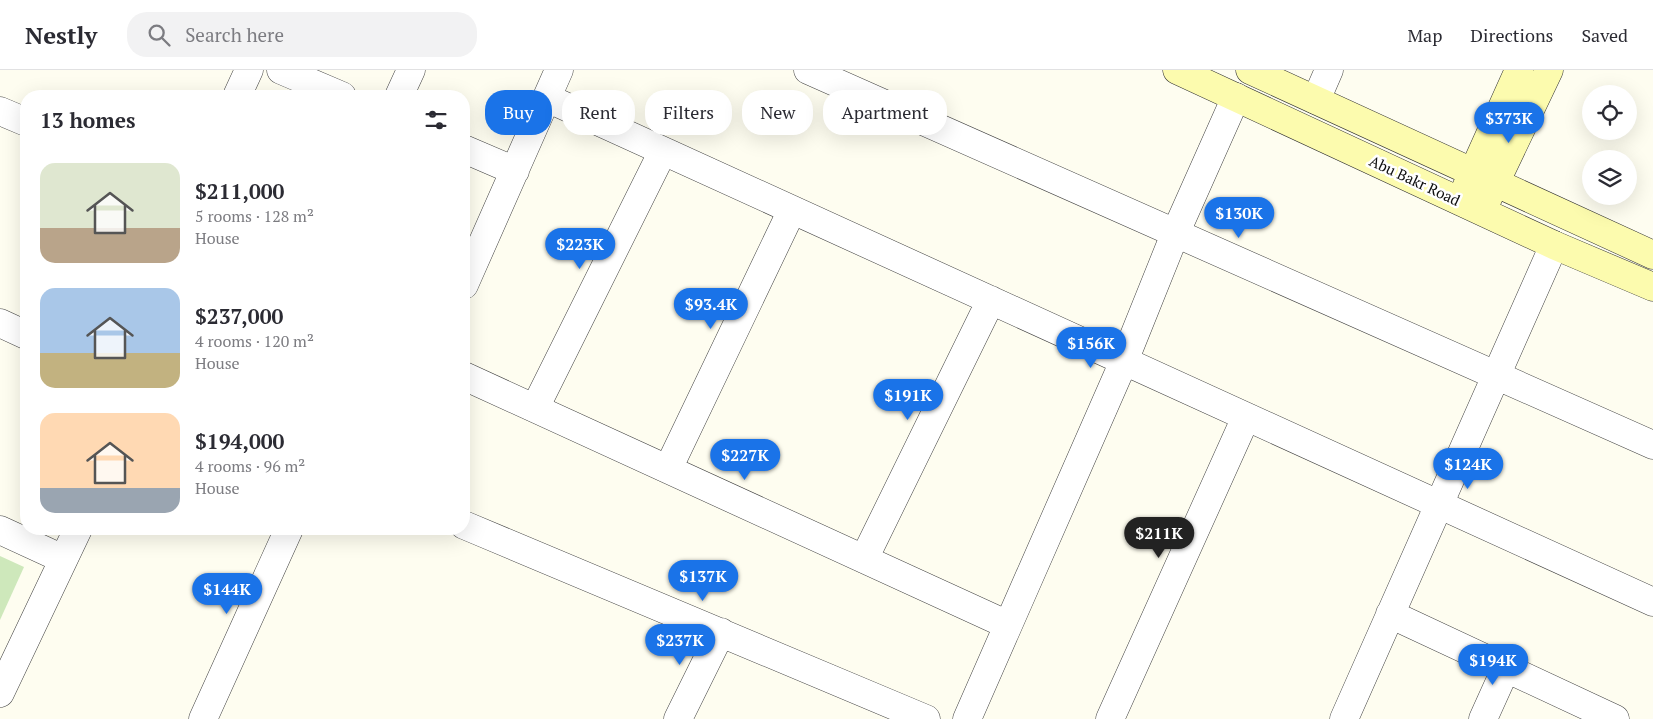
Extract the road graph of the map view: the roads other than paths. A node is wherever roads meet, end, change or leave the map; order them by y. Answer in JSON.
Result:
{"nodes":[{"id":1,"x":249,"y":70,"type":"edge"},
{"id":2,"x":281,"y":70,"type":"edge"},
{"id":3,"x":411,"y":70,"type":"edge"},
{"id":4,"x":559,"y":70,"type":"edge"},
{"id":5,"x":808,"y":70,"type":"edge"},
{"id":6,"x":1177,"y":70,"type":"edge"},
{"id":7,"x":1250,"y":70,"type":"edge"},
{"id":8,"x":1329,"y":70,"type":"edge"},
{"id":9,"x":1520,"y":70,"type":"edge"},
{"id":10,"x":1549,"y":70,"type":"edge"},
{"id":11,"x":240,"y":90,"type":"edge"},
{"id":12,"x":328,"y":90,"type":"edge"},
{"id":13,"x":402,"y":90,"type":"edge"},
{"id":14,"x":550,"y":90,"type":"edge"},
{"id":15,"x":1236,"y":97,"type":"junction"},
{"id":16,"x":1316,"y":100,"type":"junction"},
{"id":17,"x":552,"y":101,"type":"edge"},
{"id":18,"x":0,"y":111,"type":"edge"},
{"id":19,"x":20,"y":119,"type":"edge"},
{"id":20,"x":530,"y":135,"type":"edge"},
{"id":21,"x":663,"y":151,"type":"junction"},
{"id":22,"x":470,"y":152,"type":"edge"},
{"id":23,"x":515,"y":171,"type":"junction"},
{"id":24,"x":1484,"y":177,"type":"junction"},
{"id":25,"x":1471,"y":206,"type":"junction"},
{"id":26,"x":792,"y":210,"type":"junction"},
{"id":27,"x":1175,"y":234,"type":"junction"},
{"id":28,"x":1554,"y":245,"type":"junction"},
{"id":29,"x":1653,"y":255,"type":"edge"},
{"id":30,"x":470,"y":272,"type":"edge"},
{"id":31,"x":1653,"y":287,"type":"edge"},
{"id":32,"x":991,"y":300,"type":"junction"},
{"id":33,"x":0,"y":323,"type":"edge"},
{"id":34,"x":20,"y":332,"type":"edge"},
{"id":35,"x":1124,"y":361,"type":"junction"},
{"id":36,"x":1496,"y":376,"type":"junction"},
{"id":37,"x":470,"y":379,"type":"edge"},
{"id":38,"x":535,"y":408,"type":"junction"},
{"id":39,"x":1246,"y":417,"type":"junction"},
{"id":40,"x":1653,"y":445,"type":"edge"},
{"id":41,"x":668,"y":469,"type":"junction"},
{"id":42,"x":1438,"y":504,"type":"junction"},
{"id":43,"x":470,"y":527,"type":"edge"},
{"id":44,"x":0,"y":530,"type":"edge"},
{"id":45,"x":75,"y":535,"type":"edge"},
{"id":46,"x":286,"y":535,"type":"edge"},
{"id":47,"x":63,"y":559,"type":"junction"},
{"id":48,"x":864,"y":559,"type":"junction"},
{"id":49,"x":1653,"y":602,"type":"edge"},
{"id":50,"x":1390,"y":614,"type":"junction"},
{"id":51,"x":1008,"y":625,"type":"junction"},
{"id":52,"x":721,"y":632,"type":"junction"},
{"id":53,"x":1506,"y":668,"type":"junction"},
{"id":54,"x":0,"y":693,"type":"edge"},
{"id":55,"x":1111,"y":718,"type":"edge"},
{"id":56,"x":203,"y":719,"type":"edge"},
{"id":57,"x":678,"y":719,"type":"edge"},
{"id":58,"x":926,"y":719,"type":"edge"},
{"id":59,"x":967,"y":719,"type":"edge"},
{"id":60,"x":1344,"y":719,"type":"edge"},
{"id":61,"x":1483,"y":719,"type":"edge"},
{"id":62,"x":1615,"y":719,"type":"edge"}],
"edges":[{"from":1,"to":11,"type":"street"},
{"from":2,"to":12,"type":"street"},
{"from":3,"to":13,"type":"street"},
{"from":4,"to":14,"type":"street"},
{"from":5,"to":27,"type":"street"},
{"from":6,"to":15,"type":"main road","name":"Abu Bakr Road"},
{"from":7,"to":16,"type":"main road","name":"Abu Bakr Road"},
{"from":8,"to":16,"type":"street"},
{"from":9,"to":24,"type":"main road"},
{"from":10,"to":24,"type":"main road"},
{"from":15,"to":25,"type":"main road","name":"Abu Bakr Road"},
{"from":15,"to":27,"type":"street"},
{"from":16,"to":24,"type":"main road","name":"Abu Bakr Road"},
{"from":17,"to":21,"type":"street"},
{"from":18,"to":19,"type":"street"},
{"from":20,"to":23,"type":"street"},
{"from":21,"to":26,"type":"street"},
{"from":21,"to":38,"type":"street"},
{"from":22,"to":23,"type":"street"},
{"from":23,"to":30,"type":"street"},
{"from":24,"to":25,"type":"main road"},
{"from":24,"to":29,"type":"main road","name":"Abu Bakr Road"},
{"from":25,"to":28,"type":"main road","name":"Abu Bakr Road"},
{"from":26,"to":32,"type":"street"},
{"from":26,"to":41,"type":"street"},
{"from":27,"to":35,"type":"street"},
{"from":27,"to":36,"type":"street"},
{"from":28,"to":31,"type":"main road","name":"Abu Bakr Road"},
{"from":28,"to":36,"type":"street"},
{"from":32,"to":35,"type":"street"},
{"from":32,"to":48,"type":"street"},
{"from":33,"to":34,"type":"street"},
{"from":35,"to":39,"type":"street"},
{"from":35,"to":51,"type":"street"},
{"from":36,"to":40,"type":"street"},
{"from":36,"to":42,"type":"street"},
{"from":37,"to":38,"type":"street"},
{"from":38,"to":41,"type":"street"},
{"from":39,"to":42,"type":"street"},
{"from":39,"to":55,"type":"street"},
{"from":41,"to":48,"type":"street"},
{"from":42,"to":49,"type":"street"},
{"from":42,"to":50,"type":"street"},
{"from":43,"to":52,"type":"street"},
{"from":44,"to":47,"type":"street"},
{"from":45,"to":47,"type":"street"},
{"from":46,"to":56,"type":"street"},
{"from":47,"to":54,"type":"street"},
{"from":48,"to":51,"type":"street"},
{"from":50,"to":53,"type":"street"},
{"from":50,"to":60,"type":"street"},
{"from":51,"to":59,"type":"street"},
{"from":52,"to":57,"type":"street"},
{"from":52,"to":58,"type":"street"},
{"from":53,"to":61,"type":"street"},
{"from":53,"to":62,"type":"street"}]}
